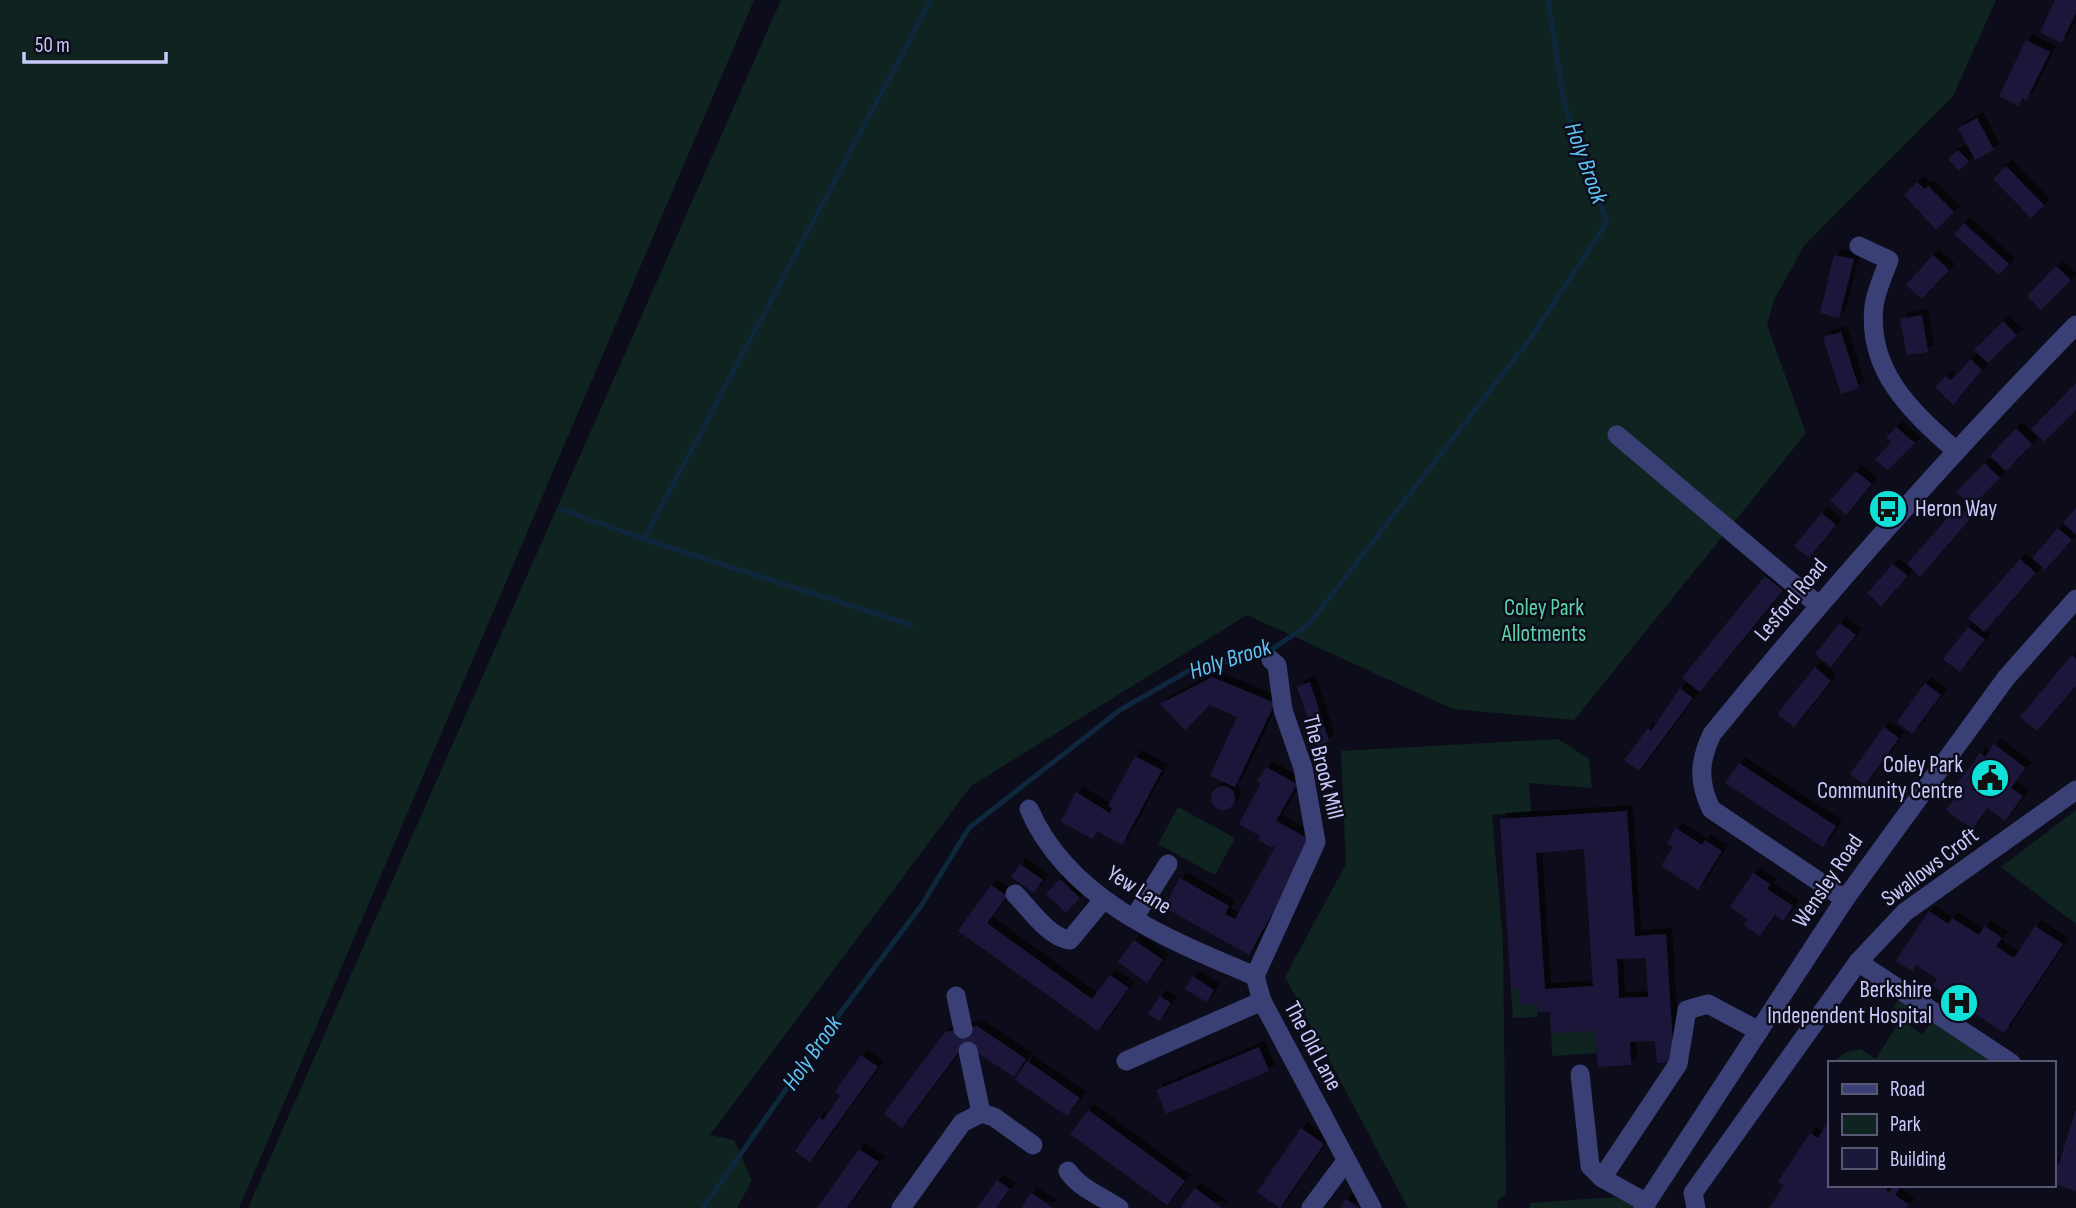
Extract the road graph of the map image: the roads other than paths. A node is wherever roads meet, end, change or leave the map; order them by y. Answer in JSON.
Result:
{"nodes":[{"id":1,"x":1859,"y":246,"type":"dead end"},
{"id":2,"x":2076,"y":325,"type":"edge"},
{"id":3,"x":1617,"y":435,"type":"dead end"},
{"id":4,"x":1955,"y":450,"type":"junction"},
{"id":5,"x":2076,"y":599,"type":"edge"},
{"id":6,"x":1817,"y":604,"type":"junction"},
{"id":7,"x":1270,"y":660,"type":"dead end"},
{"id":8,"x":2076,"y":790,"type":"edge"},
{"id":9,"x":1029,"y":809,"type":"dead end"},
{"id":10,"x":1168,"y":864,"type":"dead end"},
{"id":11,"x":1015,"y":894,"type":"dead end"},
{"id":12,"x":1844,"y":898,"type":"junction"},
{"id":13,"x":1103,"y":900,"type":"junction"},
{"id":14,"x":1134,"y":918,"type":"junction"},
{"id":15,"x":1858,"y":962,"type":"junction"},
{"id":16,"x":1255,"y":976,"type":"junction"},
{"id":17,"x":956,"y":996,"type":"dead end"},
{"id":18,"x":1262,"y":1001,"type":"junction"},
{"id":19,"x":963,"y":1029,"type":"dead end"},
{"id":20,"x":1759,"y":1031,"type":"junction"},
{"id":21,"x":968,"y":1051,"type":"dead end"},
{"id":22,"x":1126,"y":1061,"type":"dead end"},
{"id":23,"x":2008,"y":1061,"type":"edge"},
{"id":24,"x":1580,"y":1074,"type":"dead end"},
{"id":25,"x":981,"y":1114,"type":"junction"},
{"id":26,"x":1033,"y":1145,"type":"dead end"},
{"id":27,"x":1346,"y":1161,"type":"junction"},
{"id":28,"x":1068,"y":1171,"type":"dead end"},
{"id":29,"x":1602,"y":1178,"type":"junction"},
{"id":30,"x":1645,"y":1205,"type":"edge"},
{"id":31,"x":901,"y":1208,"type":"edge"},
{"id":32,"x":1119,"y":1208,"type":"edge"},
{"id":33,"x":1311,"y":1208,"type":"edge"},
{"id":34,"x":1372,"y":1208,"type":"edge"},
{"id":35,"x":1696,"y":1208,"type":"edge"}],
"edges":[{"from":1,"to":4,"type":"street"},
{"from":2,"to":4,"type":"street","name":"Lesford Road"},
{"from":3,"to":6,"type":"street"},
{"from":4,"to":6,"type":"street","name":"Lesford Road"},
{"from":5,"to":12,"type":"street","name":"Wensley Road"},
{"from":6,"to":12,"type":"street","name":"Lesford Road"},
{"from":7,"to":16,"type":"street","name":"The Brook Mill"},
{"from":8,"to":15,"type":"street","name":"Swallows Croft"},
{"from":9,"to":13,"type":"street","name":"Yew Lane"},
{"from":10,"to":14,"type":"street"},
{"from":11,"to":13,"type":"street"},
{"from":12,"to":20,"type":"street","name":"Wensley Road"},
{"from":13,"to":14,"type":"street","name":"Yew Lane"},
{"from":14,"to":16,"type":"street","name":"Yew Lane"},
{"from":15,"to":23,"type":"street"},
{"from":15,"to":35,"type":"street","name":"Swallows Croft"},
{"from":16,"to":18,"type":"street"},
{"from":17,"to":19,"type":"street"},
{"from":18,"to":22,"type":"street","name":"The Old Lane"},
{"from":18,"to":27,"type":"street","name":"The Old Lane"},
{"from":20,"to":29,"type":"street"},
{"from":20,"to":30,"type":"street","name":"Wensley Road"},
{"from":21,"to":25,"type":"street"},
{"from":24,"to":29,"type":"street"},
{"from":25,"to":26,"type":"street"},
{"from":25,"to":31,"type":"street"},
{"from":27,"to":33,"type":"street"},
{"from":27,"to":34,"type":"street","name":"The Old Lane"},
{"from":28,"to":32,"type":"street"},
{"from":29,"to":30,"type":"street"}]}
